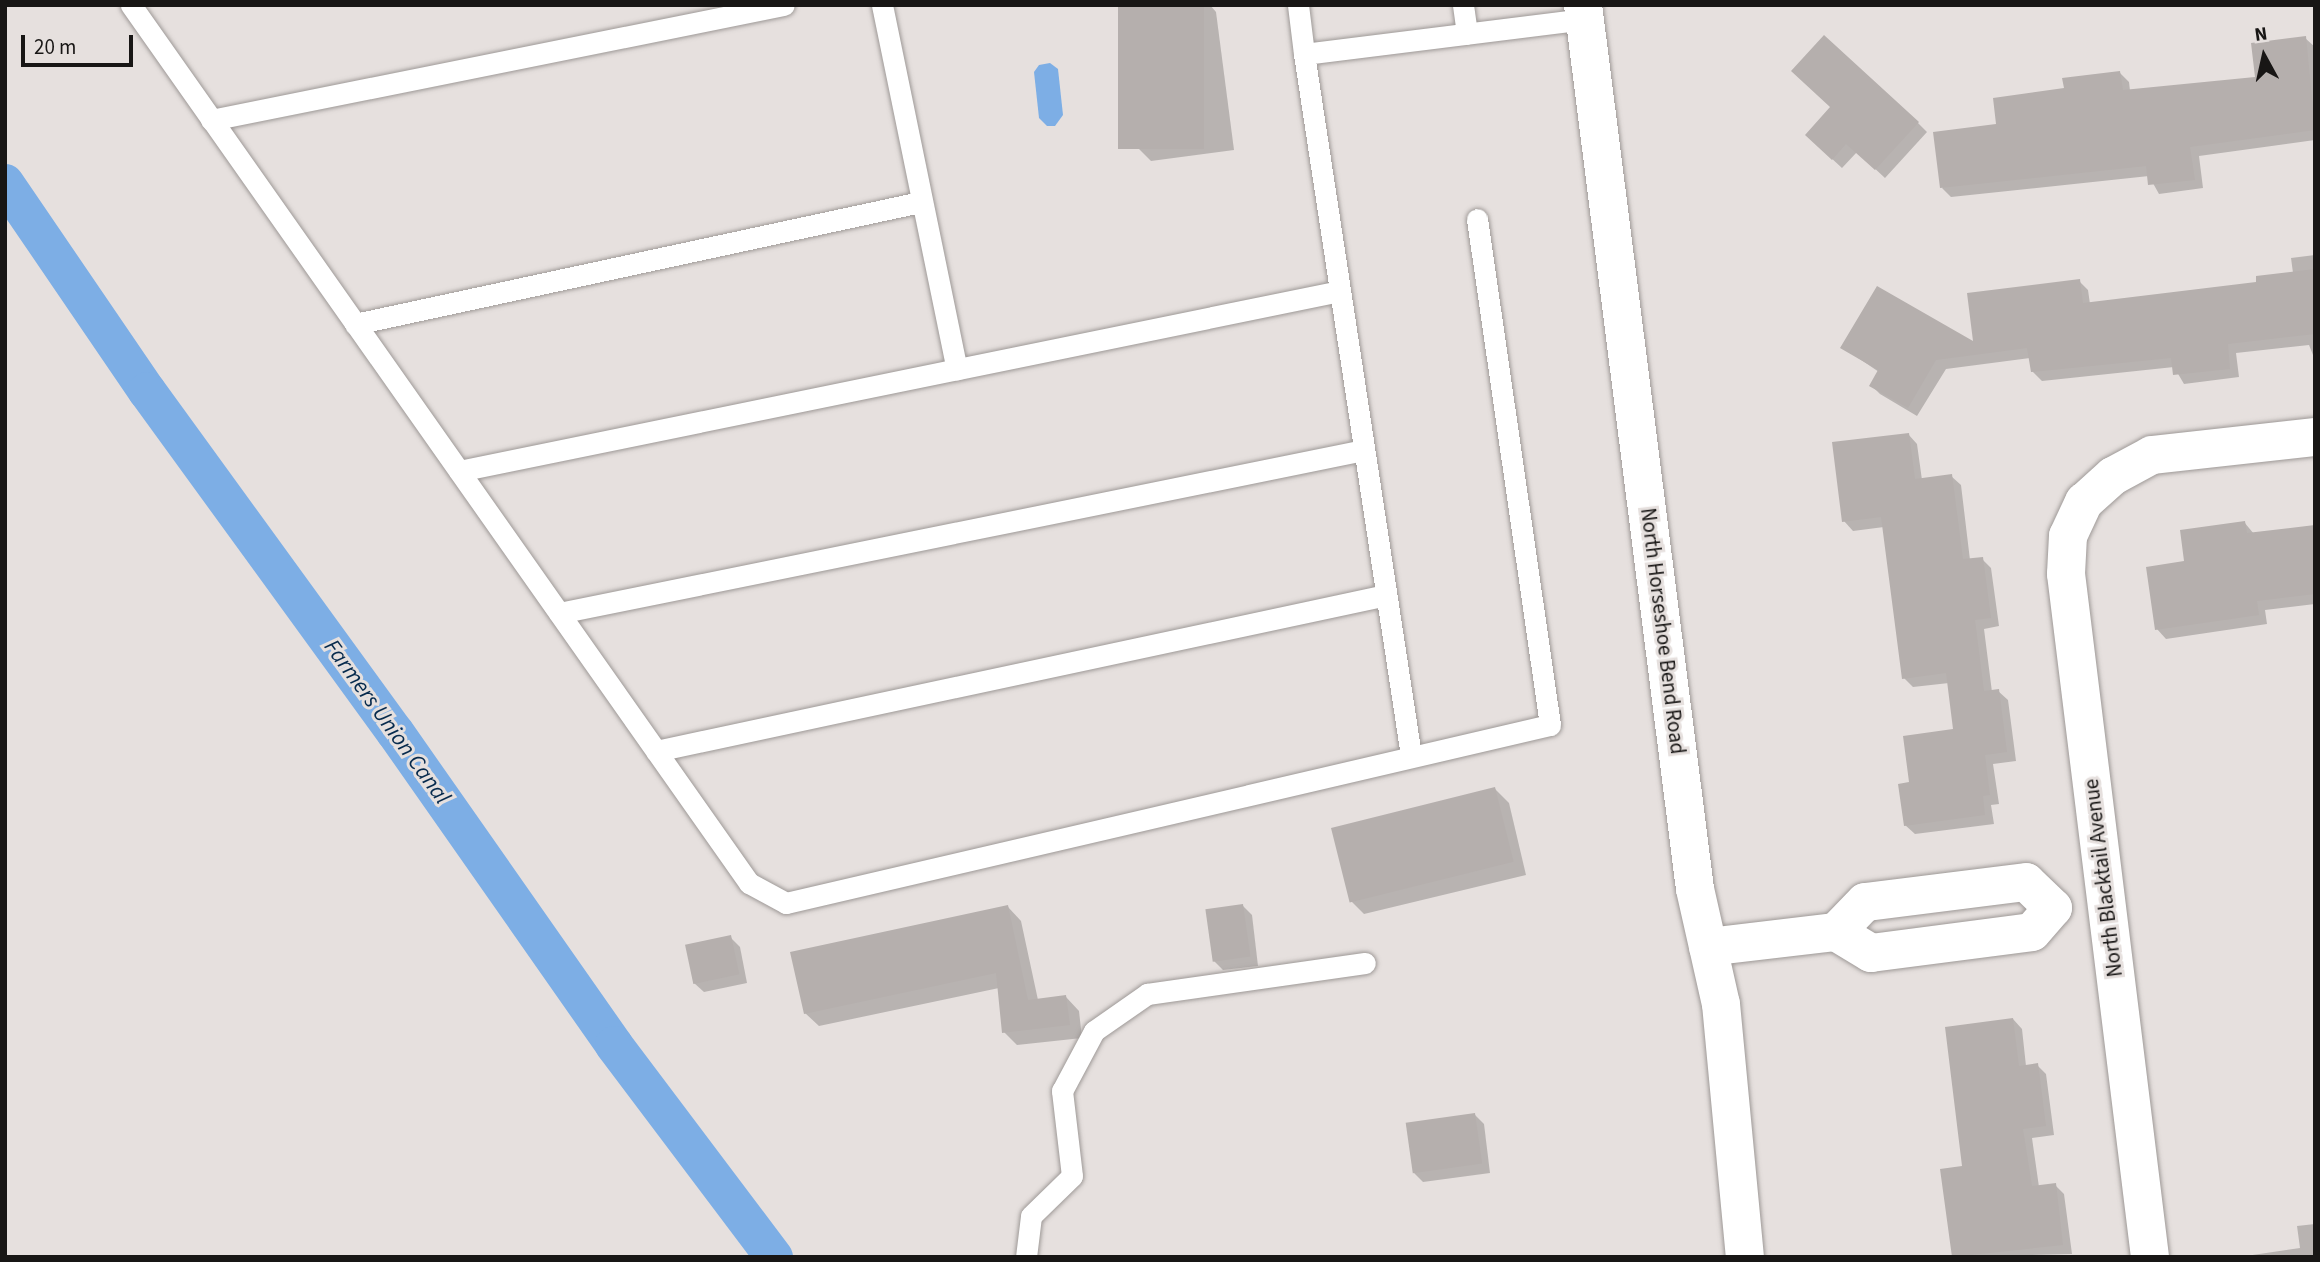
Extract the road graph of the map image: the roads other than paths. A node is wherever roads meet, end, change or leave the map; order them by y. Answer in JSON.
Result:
{"nodes":[{"id":1,"x":131,"y":5,"type":"edge"},
{"id":2,"x":784,"y":5,"type":"edge"},
{"id":3,"x":881,"y":5,"type":"edge"},
{"id":4,"x":1298,"y":5,"type":"edge"},
{"id":5,"x":1463,"y":5,"type":"edge"},
{"id":6,"x":1584,"y":12,"type":"edge"},
{"id":7,"x":1467,"y":34,"type":"junction"},
{"id":8,"x":1304,"y":54,"type":"junction"},
{"id":9,"x":211,"y":120,"type":"junction"},
{"id":10,"x":920,"y":202,"type":"junction"},
{"id":11,"x":1477,"y":219,"type":"dead end"},
{"id":12,"x":1340,"y":291,"type":"junction"},
{"id":13,"x":355,"y":324,"type":"junction"},
{"id":14,"x":957,"y":369,"type":"junction"},
{"id":15,"x":2315,"y":437,"type":"edge"},
{"id":16,"x":1364,"y":450,"type":"junction"},
{"id":17,"x":458,"y":471,"type":"junction"},
{"id":18,"x":1386,"y":595,"type":"junction"},
{"id":19,"x":559,"y":613,"type":"junction"},
{"id":20,"x":656,"y":751,"type":"junction"},
{"id":21,"x":1411,"y":756,"type":"junction"},
{"id":22,"x":2106,"y":902,"type":"junction"},
{"id":23,"x":2053,"y":908,"type":"junction"},
{"id":24,"x":1836,"y":932,"type":"junction"},
{"id":25,"x":1708,"y":947,"type":"junction"},
{"id":26,"x":1365,"y":963,"type":"dead end"},
{"id":27,"x":1027,"y":1257,"type":"edge"},
{"id":28,"x":1745,"y":1257,"type":"edge"},
{"id":29,"x":2150,"y":1257,"type":"edge"}],
"edges":[{"from":1,"to":9,"type":"lane"},
{"from":2,"to":9,"type":"lane"},
{"from":3,"to":10,"type":"lane"},
{"from":4,"to":8,"type":"lane"},
{"from":5,"to":7,"type":"lane"},
{"from":6,"to":7,"type":"lane"},
{"from":6,"to":25,"type":"street","name":"North Horseshoe Bend Road"},
{"from":7,"to":8,"type":"lane"},
{"from":8,"to":12,"type":"lane"},
{"from":9,"to":13,"type":"lane"},
{"from":10,"to":13,"type":"lane"},
{"from":10,"to":14,"type":"lane"},
{"from":11,"to":21,"type":"lane"},
{"from":12,"to":14,"type":"lane"},
{"from":12,"to":16,"type":"lane"},
{"from":13,"to":17,"type":"lane"},
{"from":14,"to":17,"type":"lane"},
{"from":15,"to":22,"type":"street","name":"North Blacktail Avenue"},
{"from":16,"to":18,"type":"lane"},
{"from":16,"to":19,"type":"lane"},
{"from":17,"to":19,"type":"lane"},
{"from":18,"to":20,"type":"lane"},
{"from":18,"to":21,"type":"lane"},
{"from":19,"to":20,"type":"lane"},
{"from":20,"to":21,"type":"lane"},
{"from":22,"to":23,"type":"street"},
{"from":22,"to":29,"type":"street","name":"North Blacktail Avenue"},
{"from":23,"to":24,"type":"street"},
{"from":23,"to":24,"type":"street"},
{"from":24,"to":25,"type":"street"},
{"from":25,"to":28,"type":"street","name":"North Horseshoe Bend Road"},
{"from":26,"to":27,"type":"lane"}]}
